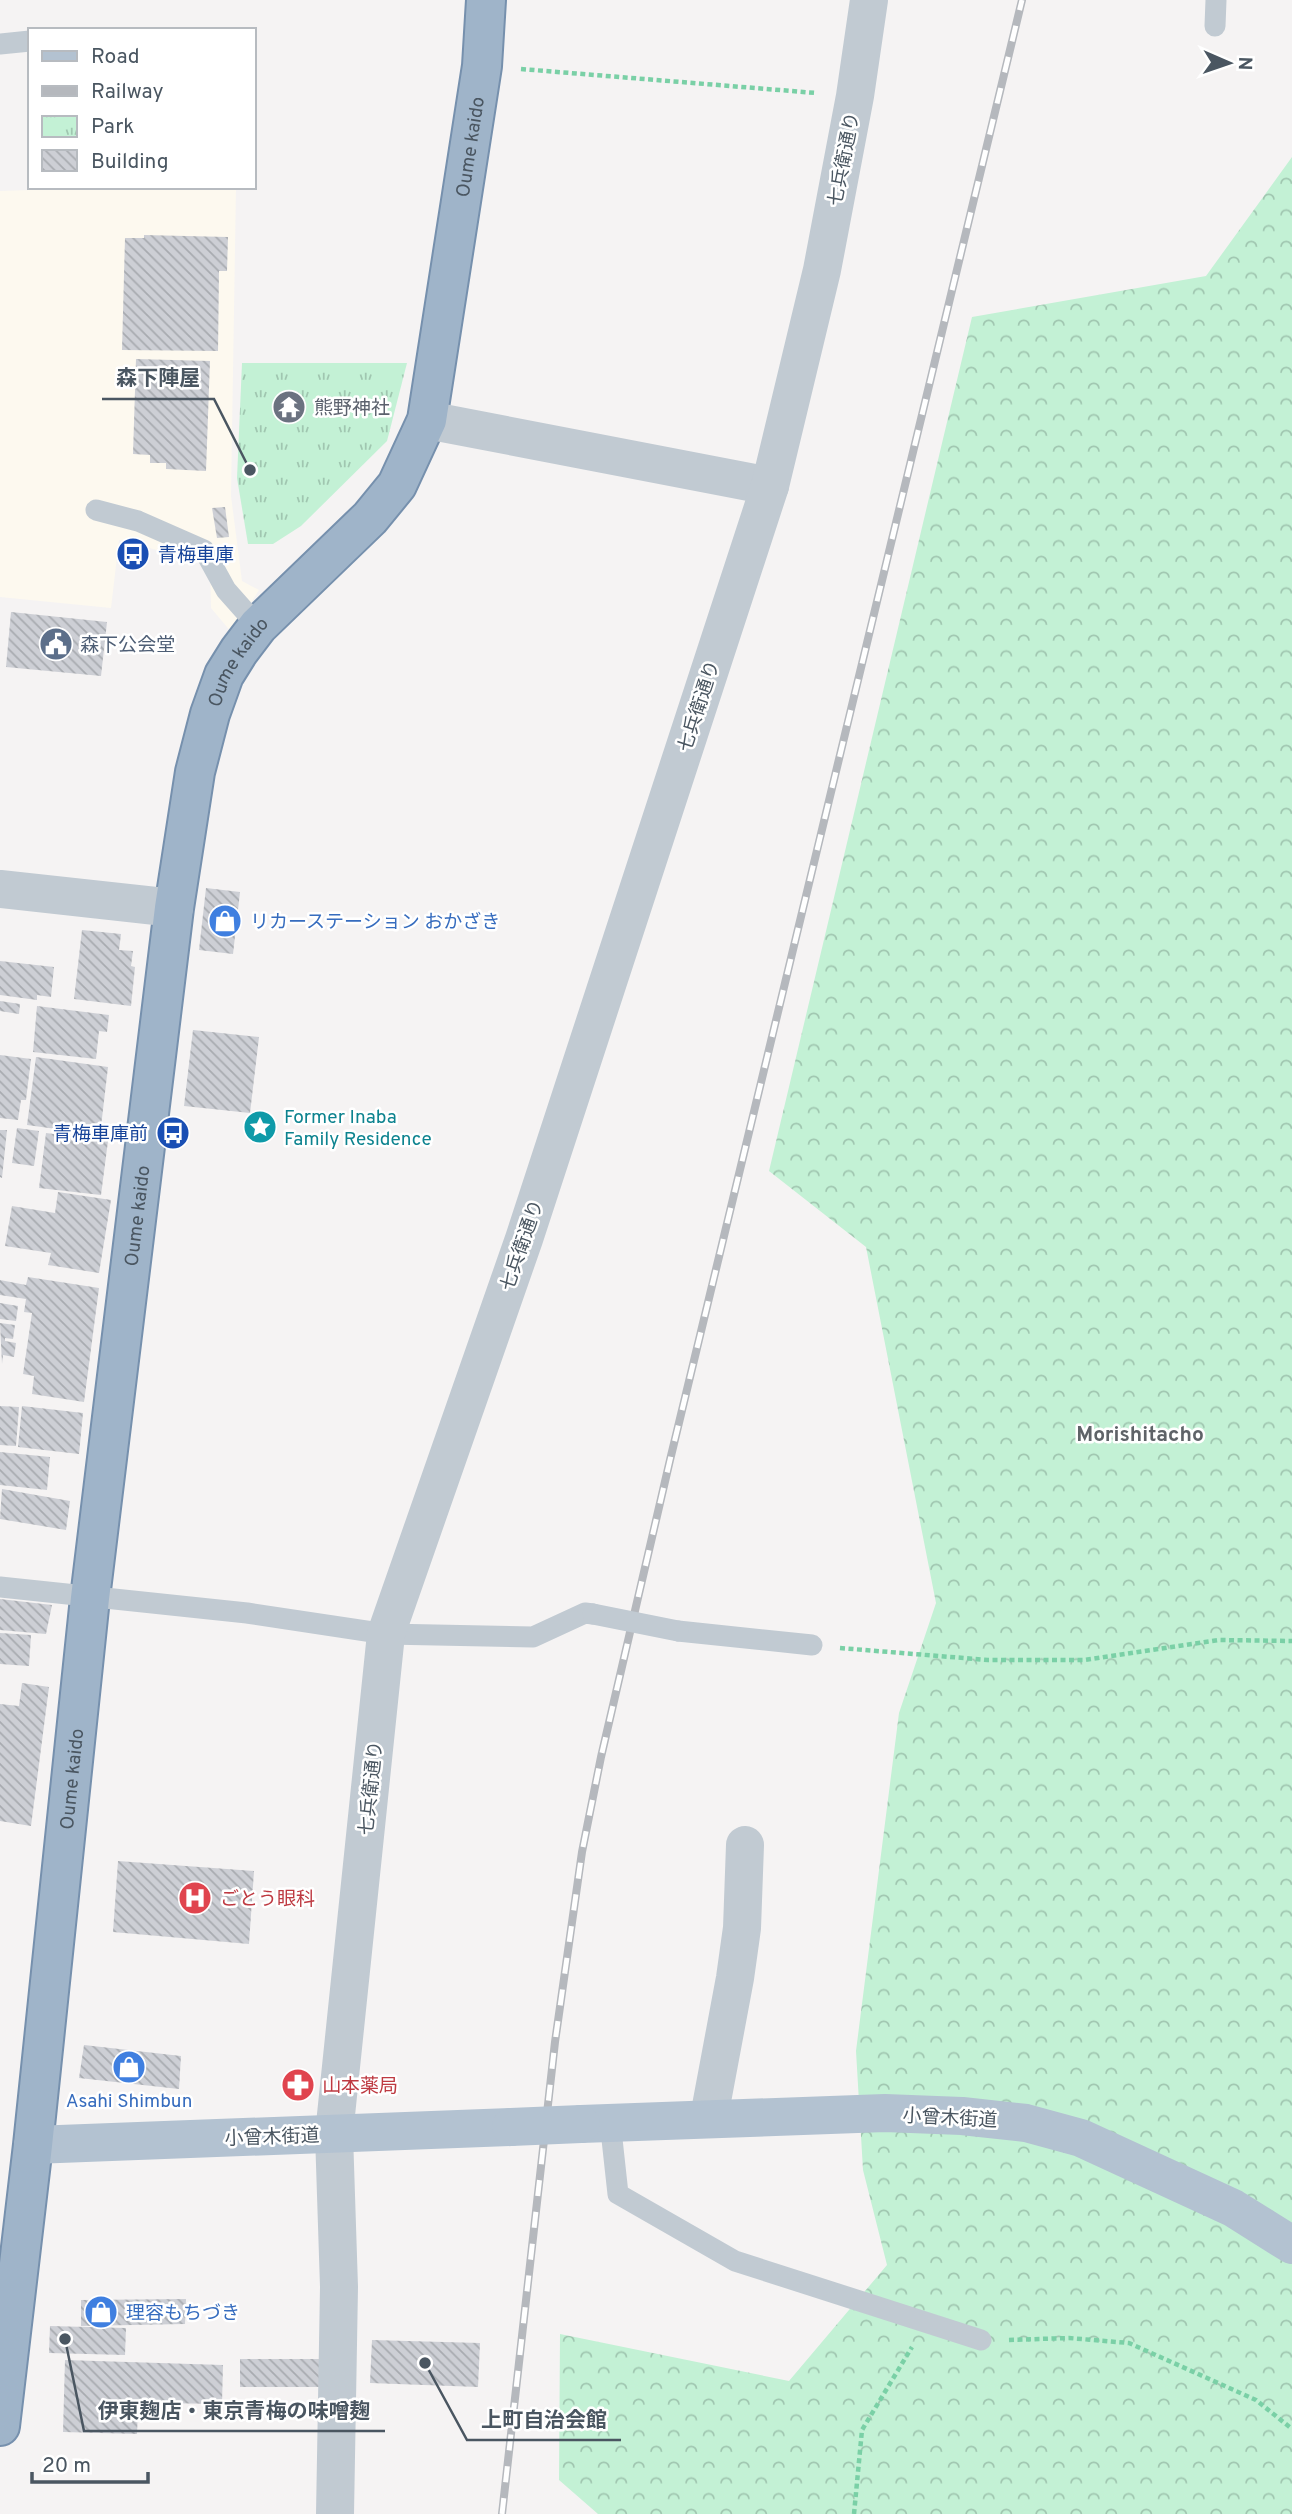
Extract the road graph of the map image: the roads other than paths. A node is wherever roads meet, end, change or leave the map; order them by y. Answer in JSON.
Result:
{"nodes":[{"id":1,"x":486,"y":0,"type":"edge"},
{"id":2,"x":869,"y":0,"type":"edge"},
{"id":3,"x":1216,"y":0,"type":"edge"},
{"id":4,"x":1215,"y":26,"type":"dead end"},
{"id":5,"x":28,"y":41,"type":"edge"},
{"id":6,"x":0,"y":44,"type":"edge"},
{"id":7,"x":427,"y":420,"type":"junction"},
{"id":8,"x":770,"y":486,"type":"junction"},
{"id":9,"x":96,"y":510,"type":"dead end"},
{"id":10,"x":258,"y":626,"type":"junction"},
{"id":11,"x":0,"y":890,"type":"edge"},
{"id":12,"x":174,"y":908,"type":"junction"},
{"id":13,"x":0,"y":1587,"type":"edge"},
{"id":14,"x":90,"y":1598,"type":"junction"},
{"id":15,"x":386,"y":1634,"type":"junction"},
{"id":16,"x":812,"y":1645,"type":"road end"},
{"id":17,"x":745,"y":1845,"type":"dead end"},
{"id":18,"x":709,"y":2117,"type":"junction"},
{"id":19,"x":595,"y":2122,"type":"junction"},
{"id":20,"x":334,"y":2134,"type":"junction"},
{"id":21,"x":33,"y":2145,"type":"junction"},
{"id":22,"x":1292,"y":2245,"type":"edge"},
{"id":23,"x":981,"y":2340,"type":"road end"},
{"id":24,"x":4,"y":2364,"type":"edge"},
{"id":25,"x":0,"y":2426,"type":"edge"},
{"id":26,"x":335,"y":2514,"type":"edge"}],
"edges":[{"from":1,"to":7,"type":"highway","name":"Oume kaido"},
{"from":2,"to":8,"type":"street","name":"七兵衛通り"},
{"from":3,"to":4,"type":"lane"},
{"from":5,"to":6,"type":"lane"},
{"from":7,"to":8,"type":"street"},
{"from":7,"to":10,"type":"highway","name":"Oume kaido"},
{"from":8,"to":15,"type":"street","name":"七兵衛通り"},
{"from":9,"to":10,"type":"lane"},
{"from":10,"to":12,"type":"highway","name":"Oume kaido"},
{"from":11,"to":12,"type":"street"},
{"from":12,"to":14,"type":"highway","name":"Oume kaido"},
{"from":13,"to":14,"type":"lane"},
{"from":14,"to":15,"type":"lane"},
{"from":14,"to":21,"type":"highway","name":"Oume kaido"},
{"from":15,"to":16,"type":"lane","bridge":true},
{"from":15,"to":20,"type":"street","name":"七兵衛通り"},
{"from":17,"to":18,"type":"street"},
{"from":18,"to":19,"type":"main road","name":"小曾木街道"},
{"from":18,"to":22,"type":"main road","name":"小曾木街道"},
{"from":19,"to":20,"type":"main road","name":"小曾木街道","bridge":true},
{"from":19,"to":23,"type":"lane"},
{"from":20,"to":21,"type":"main road","name":"小曾木街道"},
{"from":20,"to":26,"type":"street","name":"七兵衛通り"},
{"from":21,"to":24,"type":"highway","name":"Oume kaido"},
{"from":24,"to":25,"type":"highway","name":"Oume kaido"}]}
